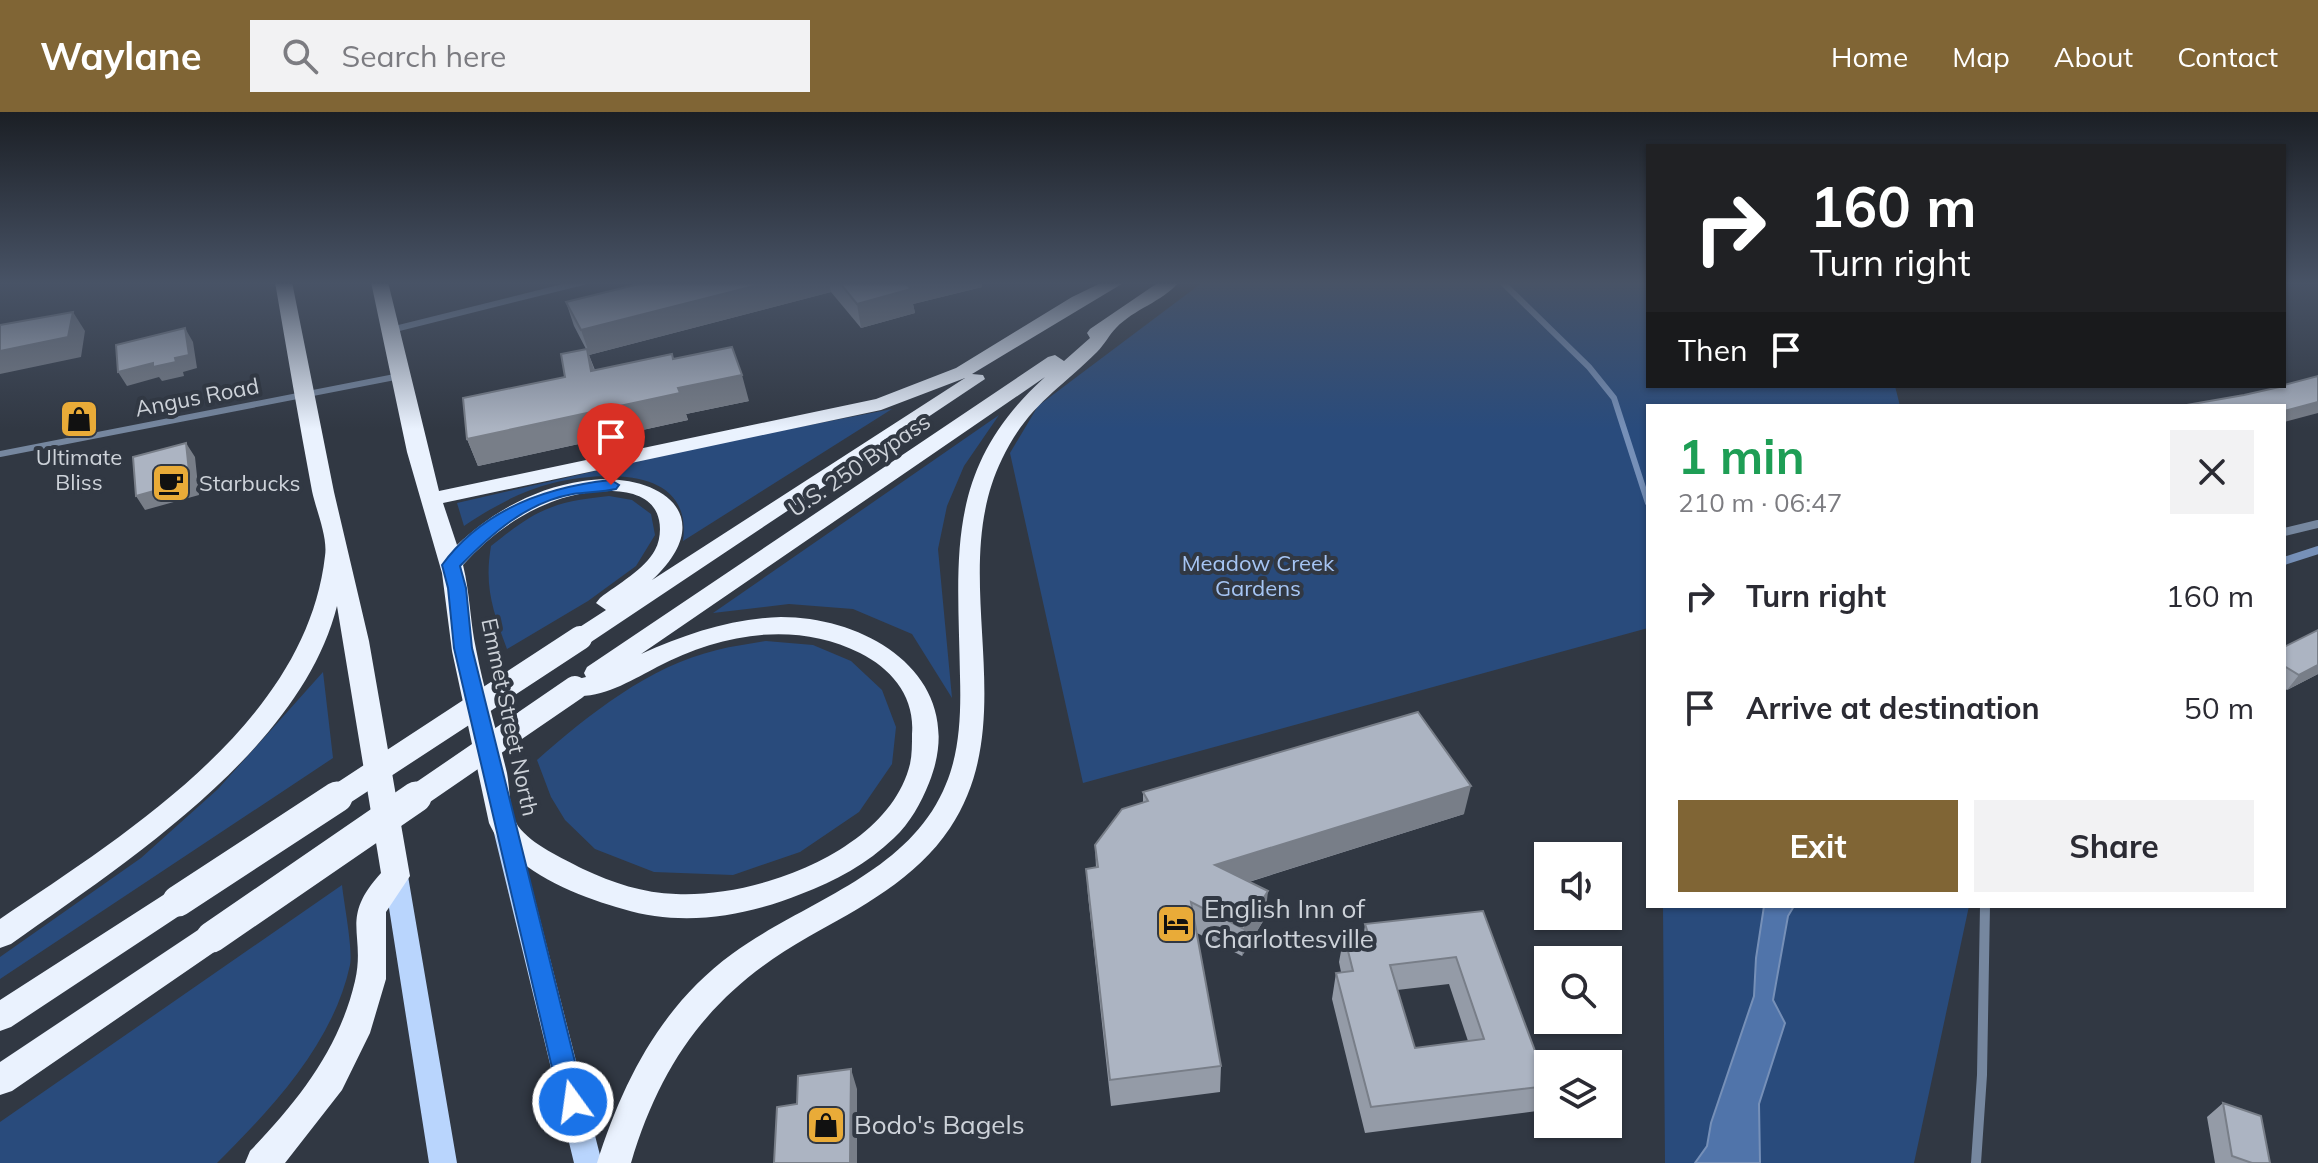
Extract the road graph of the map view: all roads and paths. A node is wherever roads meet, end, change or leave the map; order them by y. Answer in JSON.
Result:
{"nodes":[{"id":1,"x":293,"y":331,"type":"edge"},
{"id":2,"x":391,"y":331,"type":"edge"},
{"id":3,"x":1029,"y":331,"type":"edge"},
{"id":4,"x":1050,"y":331,"type":"edge"},
{"id":5,"x":1099,"y":331,"type":"edge"},
{"id":6,"x":1105,"y":331,"type":"edge"},
{"id":7,"x":401,"y":376,"type":"junction"},
{"id":8,"x":306,"y":394,"type":"junction"},
{"id":9,"x":0,"y":454,"type":"edge"},
{"id":10,"x":431,"y":499,"type":"junction"},
{"id":11,"x":2318,"y":524,"type":"edge"},
{"id":12,"x":2286,"y":532,"type":"edge"},
{"id":13,"x":338,"y":547,"type":"junction"},
{"id":14,"x":451,"y":565,"type":"junction"},
{"id":15,"x":580,"y":638,"type":"junction"},
{"id":16,"x":575,"y":688,"type":"junction"},
{"id":17,"x":505,"y":829,"type":"junction"},
{"id":18,"x":396,"y":876,"type":"junction"},
{"id":19,"x":1985,"y":908,"type":"edge"},
{"id":20,"x":0,"y":935,"type":"edge"},
{"id":21,"x":0,"y":1017,"type":"edge"},
{"id":22,"x":0,"y":1080,"type":"edge"},
{"id":23,"x":262,"y":1163,"type":"edge"},
{"id":24,"x":443,"y":1163,"type":"edge"},
{"id":25,"x":588,"y":1163,"type":"edge"},
{"id":26,"x":614,"y":1163,"type":"edge"},
{"id":27,"x":1976,"y":1163,"type":"edge"}],
"edges":[{"from":1,"to":8,"type":"highway"},
{"from":2,"to":7,"type":"highway","name":"Emmet Street North"},
{"from":3,"to":10,"type":"highway"},
{"from":4,"to":15,"type":"highway","name":"U.S. 250 Bypass"},
{"from":5,"to":16,"type":"highway","name":"U.S. 250 Bypass"},
{"from":6,"to":26,"type":"highway"},
{"from":7,"to":8,"type":"street","name":"Angus Road"},
{"from":7,"to":10,"type":"highway","name":"Emmet Street North"},
{"from":8,"to":9,"type":"street","name":"Angus Road"},
{"from":8,"to":13,"type":"highway"},
{"from":10,"to":14,"type":"highway","name":"Emmet Street North"},
{"from":11,"to":12,"type":"street"},
{"from":13,"to":18,"type":"highway"},
{"from":13,"to":20,"type":"highway"},
{"from":14,"to":15,"type":"highway"},
{"from":14,"to":17,"type":"highway","name":"Emmet Street North"},
{"from":15,"to":21,"type":"highway","name":"U.S. 250 Bypass","bridge":true},
{"from":16,"to":17,"type":"highway"},
{"from":16,"to":22,"type":"highway","name":"U.S. 250 Bypass","bridge":true},
{"from":17,"to":25,"type":"main road","name":"Emmet Street North"},
{"from":18,"to":23,"type":"highway"},
{"from":18,"to":24,"type":"main road"},
{"from":19,"to":27,"type":"street"}]}
